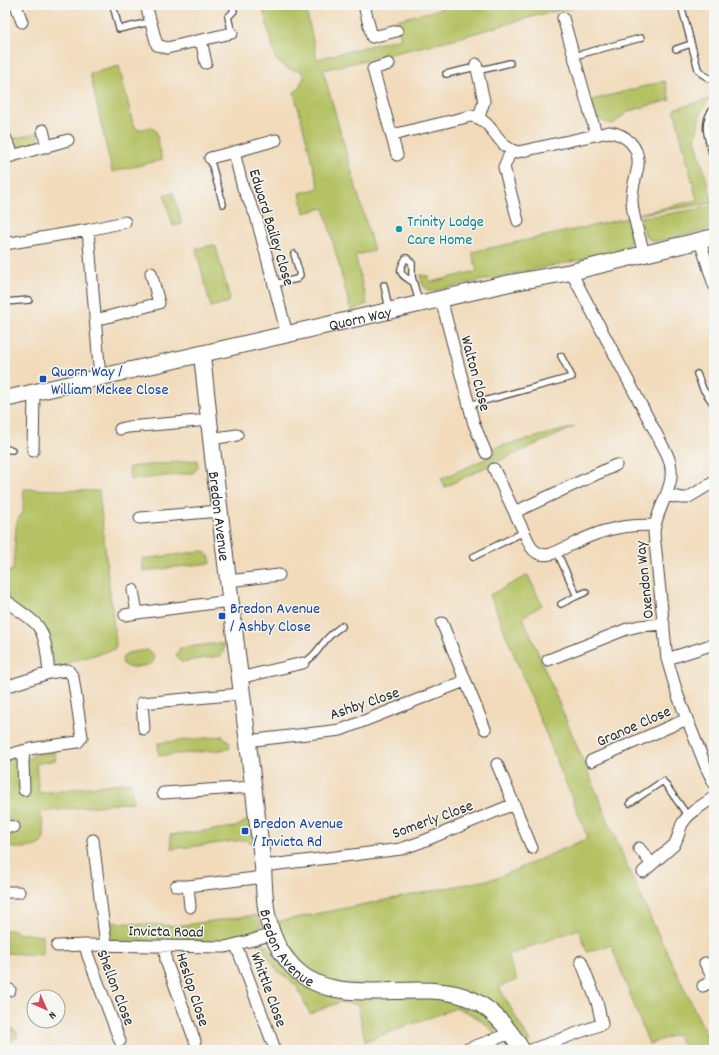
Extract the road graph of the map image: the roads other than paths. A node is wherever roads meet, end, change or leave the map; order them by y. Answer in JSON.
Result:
{"nodes":[{"id":1,"x":16,"y":5,"type":"edge"},
{"id":2,"x":113,"y":5,"type":"edge"},
{"id":3,"x":146,"y":5,"type":"edge"},
{"id":4,"x":232,"y":5,"type":"edge"},
{"id":5,"x":364,"y":5,"type":"edge"},
{"id":6,"x":681,"y":5,"type":"edge"},
{"id":7,"x":563,"y":18,"type":"dead end"},
{"id":8,"x":22,"y":22,"type":"dead end"},
{"id":9,"x":150,"y":22,"type":"junction"},
{"id":10,"x":397,"y":31,"type":"dead end"},
{"id":11,"x":232,"y":33,"type":"joint"},
{"id":12,"x":641,"y":38,"type":"dead end"},
{"id":13,"x":201,"y":40,"type":"junction"},
{"id":14,"x":691,"y":44,"type":"junction"},
{"id":15,"x":676,"y":49,"type":"dead end"},
{"id":16,"x":574,"y":56,"type":"junction"},
{"id":17,"x":206,"y":63,"type":"dead end"},
{"id":18,"x":510,"y":63,"type":"dead end"},
{"id":19,"x":389,"y":64,"type":"dead end"},
{"id":20,"x":476,"y":67,"type":"junction"},
{"id":21,"x":446,"y":74,"type":"dead end"},
{"id":22,"x":714,"y":81,"type":"edge"},
{"id":23,"x":714,"y":107,"type":"edge"},
{"id":24,"x":479,"y":117,"type":"junction"},
{"id":25,"x":43,"y":130,"type":"dead end"},
{"id":26,"x":392,"y":134,"type":"junction"},
{"id":27,"x":596,"y":134,"type":"junction"},
{"id":28,"x":5,"y":137,"type":"edge"},
{"id":29,"x":68,"y":140,"type":"dead end"},
{"id":30,"x":276,"y":140,"type":"dead end"},
{"id":31,"x":47,"y":147,"type":"junction"},
{"id":32,"x":511,"y":151,"type":"junction"},
{"id":33,"x":234,"y":152,"type":"junction"},
{"id":34,"x":397,"y":155,"type":"dead end"},
{"id":35,"x":713,"y":156,"type":"edge"},
{"id":36,"x":9,"y":157,"type":"edge"},
{"id":37,"x":210,"y":158,"type":"joint"},
{"id":38,"x":223,"y":204,"type":"dead end"},
{"id":39,"x":518,"y":220,"type":"dead end"},
{"id":40,"x":125,"y":222,"type":"dead end"},
{"id":41,"x":88,"y":230,"type":"junction"},
{"id":42,"x":707,"y":239,"type":"edge"},
{"id":43,"x":5,"y":244,"type":"edge"},
{"id":44,"x":294,"y":254,"type":"dead end"},
{"id":45,"x":644,"y":254,"type":"junction"},
{"id":46,"x":571,"y":272,"type":"junction"},
{"id":47,"x":151,"y":273,"type":"dead end"},
{"id":48,"x":414,"y":283,"type":"dead end"},
{"id":49,"x":274,"y":284,"type":"junction"},
{"id":50,"x":384,"y":285,"type":"dead end"},
{"id":51,"x":714,"y":285,"type":"edge"},
{"id":52,"x":441,"y":299,"type":"junction"},
{"id":53,"x":29,"y":300,"type":"dead end"},
{"id":54,"x":5,"y":302,"type":"edge"},
{"id":55,"x":420,"y":304,"type":"junction"},
{"id":56,"x":390,"y":311,"type":"junction"},
{"id":57,"x":96,"y":320,"type":"junction"},
{"id":58,"x":287,"y":334,"type":"junction"},
{"id":59,"x":202,"y":355,"type":"junction"},
{"id":60,"x":561,"y":356,"type":"dead end"},
{"id":61,"x":697,"y":374,"type":"dead end"},
{"id":62,"x":100,"y":378,"type":"junction"},
{"id":63,"x":34,"y":393,"type":"junction"},
{"id":64,"x":5,"y":399,"type":"edge"},
{"id":65,"x":469,"y":405,"type":"junction"},
{"id":66,"x":714,"y":405,"type":"edge"},
{"id":67,"x":209,"y":420,"type":"junction"},
{"id":68,"x":120,"y":429,"type":"dead end"},
{"id":69,"x":236,"y":435,"type":"dead end"},
{"id":70,"x":210,"y":439,"type":"junction"},
{"id":71,"x":5,"y":449,"type":"edge"},
{"id":72,"x":12,"y":450,"type":"dead end"},
{"id":73,"x":33,"y":451,"type":"dead end"},
{"id":74,"x":486,"y":453,"type":"dead end"},
{"id":75,"x":616,"y":465,"type":"dead end"},
{"id":76,"x":494,"y":469,"type":"dead end"},
{"id":77,"x":714,"y":482,"type":"edge"},
{"id":78,"x":666,"y":495,"type":"junction"},
{"id":79,"x":219,"y":511,"type":"junction"},
{"id":80,"x":515,"y":512,"type":"junction"},
{"id":81,"x":140,"y":518,"type":"dead end"},
{"id":82,"x":655,"y":525,"type":"junction"},
{"id":83,"x":524,"y":532,"type":"junction"},
{"id":84,"x":557,"y":552,"type":"junction"},
{"id":85,"x":473,"y":556,"type":"dead end"},
{"id":86,"x":279,"y":575,"type":"dead end"},
{"id":87,"x":228,"y":581,"type":"junction"},
{"id":88,"x":133,"y":590,"type":"dead end"},
{"id":89,"x":586,"y":592,"type":"dead end"},
{"id":90,"x":577,"y":596,"type":"junction"},
{"id":91,"x":5,"y":599,"type":"edge"},
{"id":92,"x":230,"y":601,"type":"junction"},
{"id":93,"x":561,"y":604,"type":"dead end"},
{"id":94,"x":137,"y":613,"type":"junction"},
{"id":95,"x":125,"y":615,"type":"dead end"},
{"id":96,"x":442,"y":623,"type":"dead end"},
{"id":97,"x":664,"y":624,"type":"junction"},
{"id":98,"x":342,"y":626,"type":"dead end"},
{"id":99,"x":714,"y":644,"type":"edge"},
{"id":100,"x":667,"y":659,"type":"junction"},
{"id":101,"x":548,"y":660,"type":"dead end"},
{"id":102,"x":303,"y":663,"type":"joint"},
{"id":103,"x":49,"y":673,"type":"junction"},
{"id":104,"x":239,"y":678,"type":"junction"},
{"id":105,"x":465,"y":681,"type":"junction"},
{"id":106,"x":5,"y":687,"type":"edge"},
{"id":107,"x":242,"y":694,"type":"junction"},
{"id":108,"x":687,"y":719,"type":"junction"},
{"id":109,"x":144,"y":729,"type":"dead end"},
{"id":110,"x":485,"y":729,"type":"dead end"},
{"id":111,"x":247,"y":741,"type":"junction"},
{"id":112,"x":24,"y":752,"type":"junction"},
{"id":113,"x":5,"y":757,"type":"edge"},
{"id":114,"x":591,"y":761,"type":"dead end"},
{"id":115,"x":497,"y":764,"type":"dead end"},
{"id":116,"x":714,"y":783,"type":"edge"},
{"id":117,"x":252,"y":787,"type":"junction"},
{"id":118,"x":24,"y":790,"type":"dead end"},
{"id":119,"x":163,"y":793,"type":"dead end"},
{"id":120,"x":714,"y":797,"type":"edge"},
{"id":121,"x":630,"y":803,"type":"dead end"},
{"id":122,"x":514,"y":804,"type":"junction"},
{"id":123,"x":688,"y":816,"type":"junction"},
{"id":124,"x":93,"y":840,"type":"dead end"},
{"id":125,"x":532,"y":848,"type":"dead end"},
{"id":126,"x":639,"y":848,"type":"dead end"},
{"id":127,"x":651,"y":863,"type":"junction"},
{"id":128,"x":263,"y":872,"type":"junction"},
{"id":129,"x":642,"y":872,"type":"dead end"},
{"id":130,"x":176,"y":886,"type":"dead end"},
{"id":131,"x":188,"y":886,"type":"junction"},
{"id":132,"x":5,"y":892,"type":"edge"},
{"id":133,"x":19,"y":892,"type":"dead end"},
{"id":134,"x":190,"y":907,"type":"dead end"},
{"id":135,"x":272,"y":934,"type":"junction"},
{"id":136,"x":85,"y":945,"type":"junction"},
{"id":137,"x":106,"y":945,"type":"junction"},
{"id":138,"x":236,"y":945,"type":"junction"},
{"id":139,"x":57,"y":946,"type":"dead end"},
{"id":140,"x":165,"y":946,"type":"junction"},
{"id":141,"x":581,"y":961,"type":"dead end"},
{"id":142,"x":705,"y":963,"type":"dead end"},
{"id":143,"x":714,"y":980,"type":"edge"},
{"id":144,"x":703,"y":986,"type":"dead end"},
{"id":145,"x":511,"y":1033,"type":"junction"},
{"id":146,"x":195,"y":1040,"type":"dead end"},
{"id":147,"x":120,"y":1041,"type":"dead end"},
{"id":148,"x":273,"y":1044,"type":"dead end"},
{"id":149,"x":465,"y":1050,"type":"edge"},
{"id":150,"x":522,"y":1050,"type":"edge"},
{"id":151,"x":531,"y":1050,"type":"edge"}],
"edges":[{"from":1,"to":8,"type":"street"},
{"from":2,"to":9,"type":"lane"},
{"from":3,"to":9,"type":"street"},
{"from":4,"to":11,"type":"lane"},
{"from":5,"to":10,"type":"street"},
{"from":6,"to":14,"type":"lane"},
{"from":7,"to":16,"type":"street"},
{"from":9,"to":13,"type":"street"},
{"from":11,"to":13,"type":"street"},
{"from":12,"to":16,"type":"lane"},
{"from":13,"to":17,"type":"street"},
{"from":14,"to":15,"type":"lane"},
{"from":14,"to":22,"type":"lane"},
{"from":16,"to":27,"type":"street"},
{"from":18,"to":20,"type":"lane"},
{"from":19,"to":26,"type":"street"},
{"from":20,"to":21,"type":"lane"},
{"from":20,"to":24,"type":"street"},
{"from":23,"to":35,"type":"lane"},
{"from":24,"to":26,"type":"street"},
{"from":24,"to":32,"type":"street"},
{"from":25,"to":31,"type":"street"},
{"from":26,"to":34,"type":"street"},
{"from":27,"to":32,"type":"street"},
{"from":27,"to":45,"type":"street"},
{"from":28,"to":36,"type":"street"},
{"from":29,"to":31,"type":"street"},
{"from":30,"to":33,"type":"street","name":"Edward Bailey Close"},
{"from":31,"to":36,"type":"street"},
{"from":32,"to":39,"type":"street"},
{"from":33,"to":37,"type":"street","name":"Edward Bailey Close"},
{"from":33,"to":49,"type":"street","name":"Edward Bailey Close"},
{"from":37,"to":38,"type":"lane"},
{"from":40,"to":41,"type":"street"},
{"from":41,"to":43,"type":"street"},
{"from":41,"to":57,"type":"street"},
{"from":42,"to":45,"type":"street","name":"Quorn Way"},
{"from":42,"to":51,"type":"street"},
{"from":44,"to":49,"type":"lane"},
{"from":45,"to":46,"type":"street","name":"Quorn Way"},
{"from":46,"to":52,"type":"street","name":"Quorn Way"},
{"from":46,"to":78,"type":"street","name":"Oxendon Way"},
{"from":47,"to":57,"type":"street"},
{"from":48,"to":55,"type":"lane"},
{"from":49,"to":58,"type":"street","name":"Edward Bailey Close"},
{"from":50,"to":56,"type":"lane"},
{"from":52,"to":55,"type":"street","name":"Quorn Way"},
{"from":52,"to":65,"type":"street","name":"Walton Close"},
{"from":53,"to":54,"type":"lane"},
{"from":55,"to":56,"type":"street","name":"Quorn Way"},
{"from":56,"to":58,"type":"street","name":"Quorn Way"},
{"from":57,"to":62,"type":"street"},
{"from":58,"to":59,"type":"street","name":"Quorn Way"},
{"from":59,"to":62,"type":"street","name":"Quorn Way"},
{"from":59,"to":67,"type":"street","name":"Bredon Avenue"},
{"from":60,"to":65,"type":"lane"},
{"from":61,"to":66,"type":"lane"},
{"from":62,"to":63,"type":"street","name":"Quorn Way"},
{"from":63,"to":64,"type":"street","name":"Quorn Way"},
{"from":63,"to":73,"type":"street"},
{"from":65,"to":74,"type":"street","name":"Walton Close"},
{"from":67,"to":68,"type":"street"},
{"from":67,"to":70,"type":"street","name":"Bredon Avenue"},
{"from":69,"to":70,"type":"street"},
{"from":70,"to":79,"type":"street","name":"Bredon Avenue"},
{"from":71,"to":72,"type":"lane"},
{"from":75,"to":80,"type":"street"},
{"from":76,"to":80,"type":"street"},
{"from":77,"to":78,"type":"street"},
{"from":78,"to":82,"type":"street","name":"Oxendon Way"},
{"from":79,"to":81,"type":"street"},
{"from":79,"to":87,"type":"street","name":"Bredon Avenue"},
{"from":80,"to":83,"type":"street"},
{"from":82,"to":84,"type":"street"},
{"from":82,"to":97,"type":"street","name":"Oxendon Way"},
{"from":83,"to":84,"type":"street"},
{"from":83,"to":85,"type":"lane"},
{"from":84,"to":90,"type":"lane"},
{"from":86,"to":87,"type":"street"},
{"from":87,"to":92,"type":"street","name":"Bredon Avenue"},
{"from":88,"to":94,"type":"street"},
{"from":89,"to":90,"type":"lane"},
{"from":90,"to":93,"type":"lane"},
{"from":91,"to":103,"type":"street"},
{"from":92,"to":94,"type":"street"},
{"from":92,"to":104,"type":"street","name":"Bredon Avenue"},
{"from":94,"to":95,"type":"street"},
{"from":96,"to":105,"type":"street"},
{"from":97,"to":100,"type":"street","name":"Oxendon Way"},
{"from":97,"to":101,"type":"street"},
{"from":98,"to":102,"type":"lane"},
{"from":99,"to":100,"type":"street"},
{"from":100,"to":108,"type":"street","name":"Oxendon Way"},
{"from":102,"to":104,"type":"street"},
{"from":103,"to":106,"type":"street"},
{"from":103,"to":112,"type":"street"},
{"from":104,"to":107,"type":"street","name":"Bredon Avenue"},
{"from":105,"to":110,"type":"street"},
{"from":105,"to":111,"type":"street","name":"Ashby Close"},
{"from":107,"to":109,"type":"street"},
{"from":107,"to":111,"type":"street","name":"Bredon Avenue"},
{"from":108,"to":114,"type":"street","name":"Granoe Close"},
{"from":108,"to":116,"type":"street","name":"Oxendon Way"},
{"from":111,"to":117,"type":"street","name":"Bredon Avenue"},
{"from":112,"to":113,"type":"street"},
{"from":112,"to":118,"type":"street"},
{"from":115,"to":122,"type":"street"},
{"from":117,"to":119,"type":"street"},
{"from":117,"to":128,"type":"street","name":"Bredon Avenue"},
{"from":120,"to":123,"type":"street"},
{"from":121,"to":123,"type":"lane"},
{"from":122,"to":125,"type":"street"},
{"from":122,"to":128,"type":"street","name":"Somerly Close"},
{"from":123,"to":127,"type":"street"},
{"from":124,"to":137,"type":"street"},
{"from":126,"to":127,"type":"street"},
{"from":127,"to":129,"type":"street"},
{"from":128,"to":131,"type":"street","name":"Somerly Close"},
{"from":128,"to":135,"type":"street","name":"Bredon Avenue"},
{"from":130,"to":131,"type":"street","name":"Somerly Close"},
{"from":131,"to":134,"type":"street"},
{"from":132,"to":133,"type":"street"},
{"from":135,"to":138,"type":"street","name":"Invicta Road"},
{"from":135,"to":145,"type":"street","name":"Bredon Avenue"},
{"from":136,"to":137,"type":"street","name":"Invicta Road"},
{"from":136,"to":139,"type":"street","name":"Invicta Road"},
{"from":136,"to":147,"type":"street","name":"Shellon Close"},
{"from":137,"to":140,"type":"street","name":"Invicta Road"},
{"from":138,"to":140,"type":"street","name":"Invicta Road"},
{"from":138,"to":148,"type":"street","name":"Whittle Close"},
{"from":140,"to":146,"type":"street","name":"Heslop Close"},
{"from":141,"to":151,"type":"street"},
{"from":142,"to":143,"type":"street"},
{"from":143,"to":144,"type":"street"},
{"from":145,"to":149,"type":"street"},
{"from":145,"to":150,"type":"street","name":"Bredon Avenue"}]}
